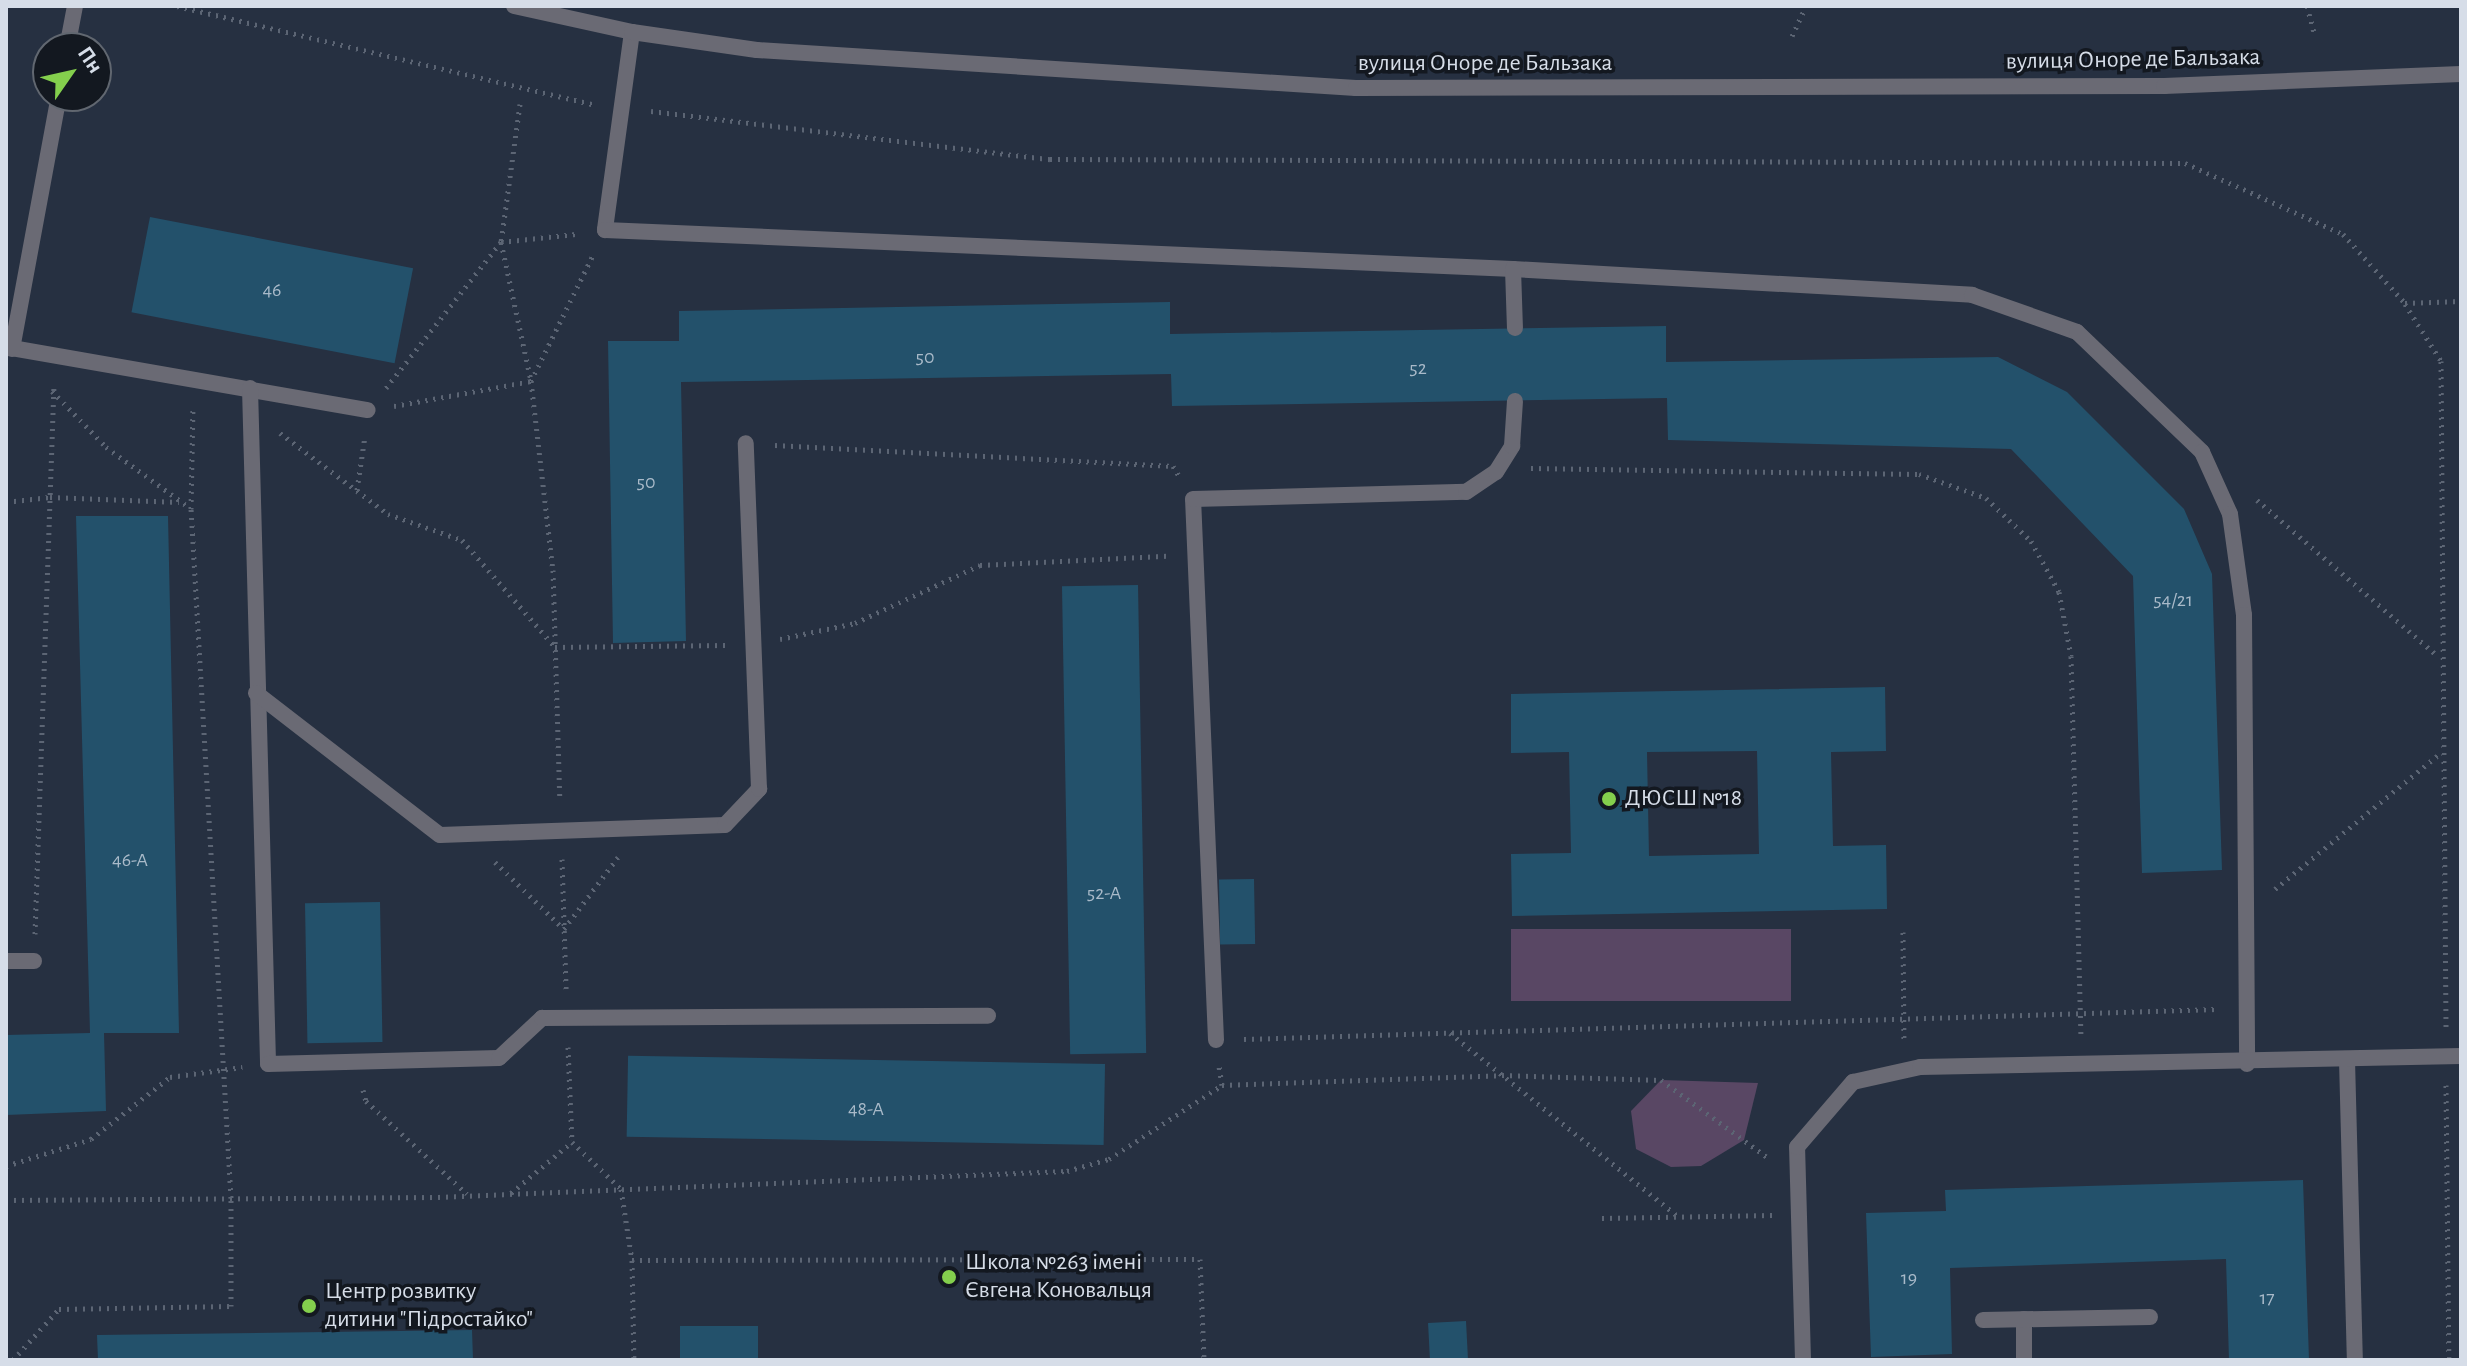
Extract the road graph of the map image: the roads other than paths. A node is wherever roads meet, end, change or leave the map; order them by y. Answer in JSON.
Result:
{"nodes":[{"id":1,"x":75,"y":6,"type":"edge"},
{"id":2,"x":514,"y":6,"type":"edge"},
{"id":3,"x":70,"y":32,"type":"edge"},
{"id":4,"x":632,"y":32,"type":"junction"},
{"id":5,"x":2461,"y":74,"type":"edge"},
{"id":6,"x":56,"y":112,"type":"edge"},
{"id":7,"x":1513,"y":269,"type":"junction"},
{"id":8,"x":1515,"y":328,"type":"dead end"},
{"id":9,"x":9,"y":348,"type":"edge"},
{"id":10,"x":250,"y":388,"type":"junction"},
{"id":11,"x":1515,"y":401,"type":"dead end"},
{"id":12,"x":368,"y":410,"type":"road end"},
{"id":13,"x":746,"y":443,"type":"road end"},
{"id":14,"x":256,"y":693,"type":"junction"},
{"id":15,"x":6,"y":961,"type":"edge"},
{"id":16,"x":34,"y":961,"type":"road end"},
{"id":17,"x":988,"y":1016,"type":"dead end"},
{"id":18,"x":1216,"y":1040,"type":"road end"},
{"id":19,"x":2454,"y":1056,"type":"edge"},
{"id":20,"x":2347,"y":1060,"type":"junction"},
{"id":21,"x":2247,"y":1064,"type":"junction"},
{"id":22,"x":2150,"y":1317,"type":"dead end"},
{"id":23,"x":2024,"y":1319,"type":"junction"},
{"id":24,"x":1983,"y":1320,"type":"dead end"},
{"id":25,"x":1803,"y":1360,"type":"edge"},
{"id":26,"x":2024,"y":1360,"type":"edge"},
{"id":27,"x":2355,"y":1360,"type":"edge"}],
"edges":[{"from":1,"to":3,"type":"street"},
{"from":2,"to":4,"type":"street","name":"вулиця Оноре де Бальзака"},
{"from":4,"to":5,"type":"street","name":"вулиця Оноре де Бальзака"},
{"from":4,"to":7,"type":"street"},
{"from":6,"to":9,"type":"street"},
{"from":7,"to":8,"type":"street"},
{"from":7,"to":21,"type":"street"},
{"from":9,"to":10,"type":"street"},
{"from":10,"to":12,"type":"street"},
{"from":10,"to":14,"type":"street"},
{"from":11,"to":18,"type":"street"},
{"from":13,"to":14,"type":"street"},
{"from":14,"to":17,"type":"street"},
{"from":15,"to":16,"type":"street"},
{"from":19,"to":20,"type":"street"},
{"from":20,"to":21,"type":"street"},
{"from":20,"to":27,"type":"street"},
{"from":21,"to":25,"type":"street"},
{"from":22,"to":23,"type":"street"},
{"from":23,"to":24,"type":"street"},
{"from":23,"to":26,"type":"street"}]}
